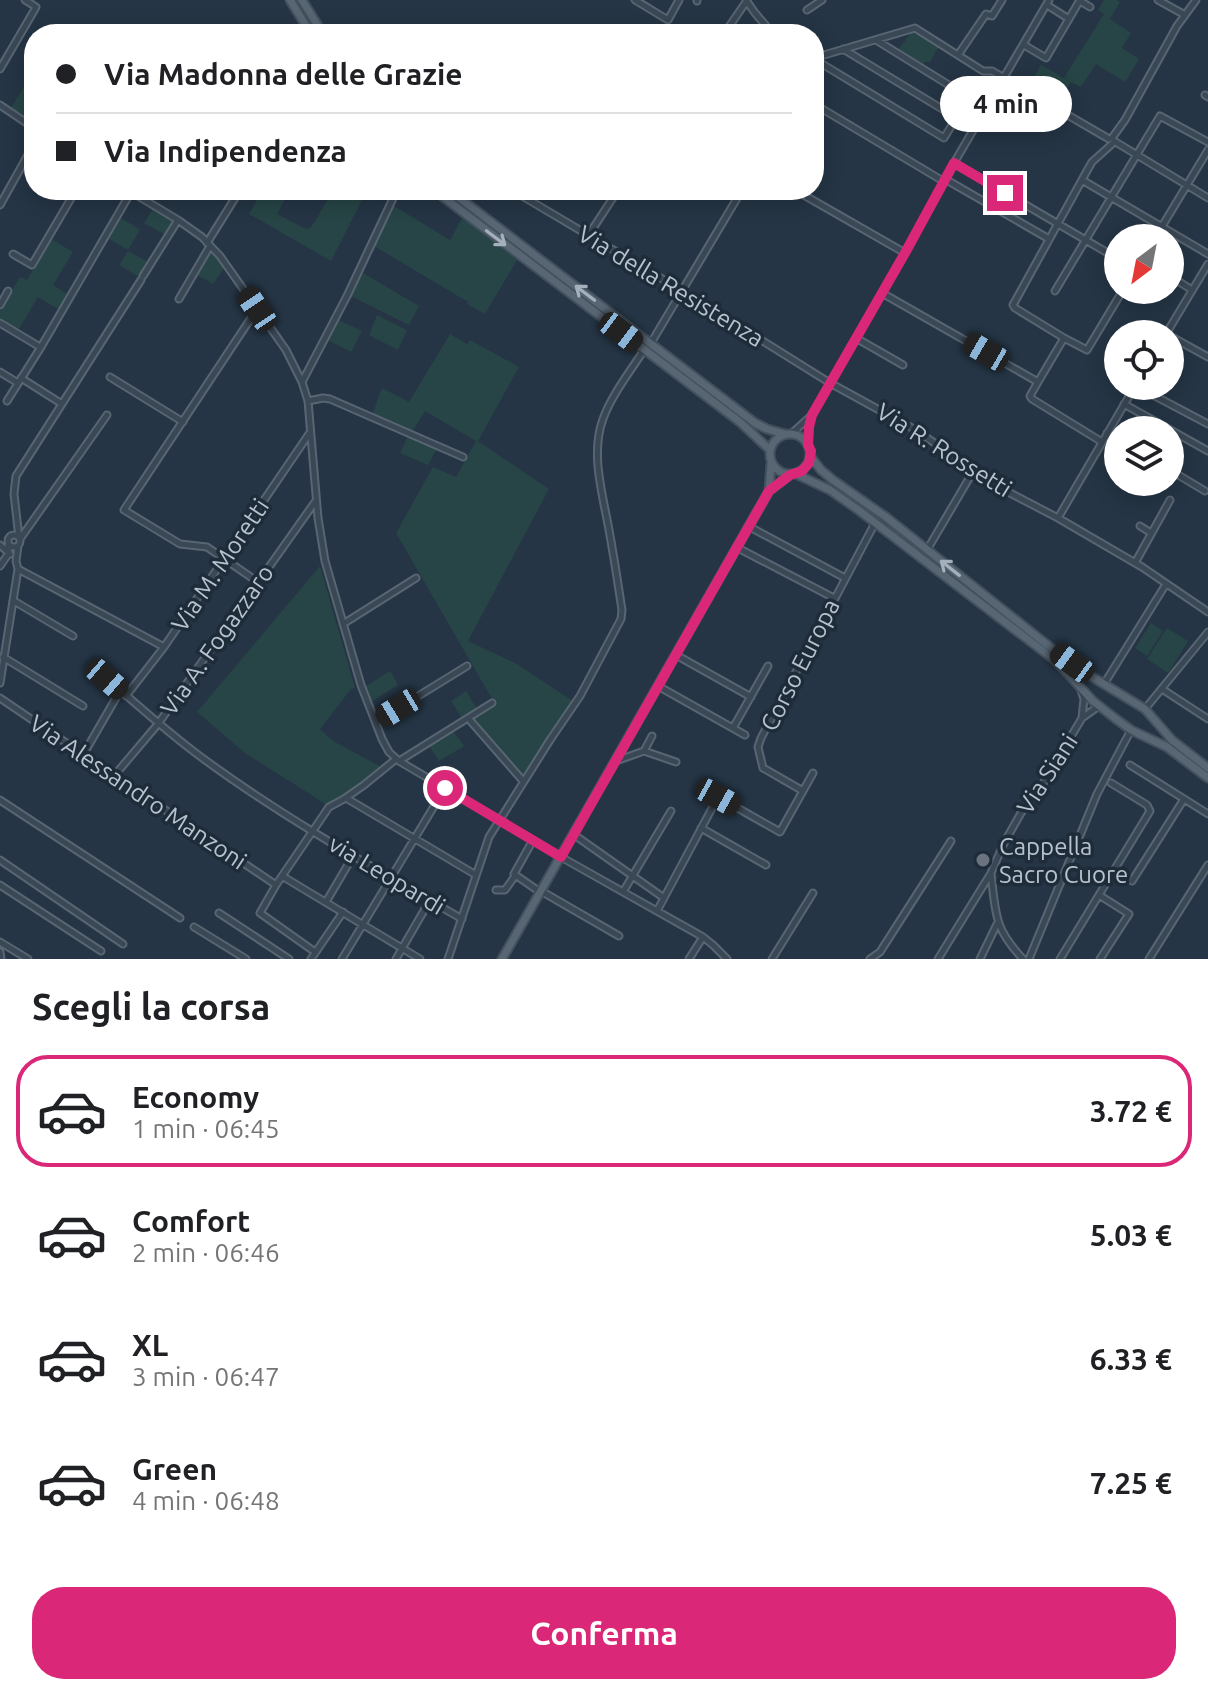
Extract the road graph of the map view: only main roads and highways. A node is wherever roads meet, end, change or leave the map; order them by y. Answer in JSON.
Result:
{"nodes":[{"id":1,"x":290,"y":0,"type":"edge"},
{"id":2,"x":302,"y":0,"type":"edge"},
{"id":3,"x":305,"y":24,"type":"edge"},
{"id":4,"x":317,"y":24,"type":"edge"},
{"id":5,"x":447,"y":200,"type":"edge"},
{"id":6,"x":462,"y":200,"type":"edge"},
{"id":7,"x":788,"y":434,"type":"junction"},
{"id":8,"x":770,"y":450,"type":"junction"},
{"id":9,"x":811,"y":457,"type":"junction"},
{"id":10,"x":771,"y":462,"type":"junction"},
{"id":11,"x":793,"y":474,"type":"junction"},
{"id":12,"x":769,"y":491,"type":"junction"},
{"id":13,"x":1103,"y":684,"type":"junction"},
{"id":14,"x":1089,"y":696,"type":"junction"},
{"id":15,"x":1147,"y":720,"type":"junction"},
{"id":16,"x":1134,"y":731,"type":"junction"},
{"id":17,"x":1208,"y":768,"type":"edge"},
{"id":18,"x":1208,"y":778,"type":"edge"},
{"id":19,"x":502,"y":959,"type":"edge"}],
"edges":[{"from":1,"to":3,"type":"main road"},
{"from":2,"to":4,"type":"main road"},
{"from":5,"to":8,"type":"main road","one_way":true},
{"from":7,"to":6,"type":"main road","one_way":true},
{"from":7,"to":8,"type":"main road"},
{"from":7,"to":9,"type":"main road"},
{"from":8,"to":10,"type":"main road"},
{"from":9,"to":11,"type":"main road"},
{"from":13,"to":9,"type":"main road","one_way":true},
{"from":10,"to":11,"type":"main road"},
{"from":10,"to":12,"type":"main road"},
{"from":11,"to":12,"type":"main road"},
{"from":11,"to":14,"type":"main road"},
{"from":12,"to":19,"type":"main road"},
{"from":13,"to":14,"type":"main road"},
{"from":13,"to":15,"type":"main road"},
{"from":14,"to":16,"type":"main road"},
{"from":15,"to":16,"type":"main road"},
{"from":15,"to":17,"type":"main road"},
{"from":16,"to":18,"type":"main road"}]}
